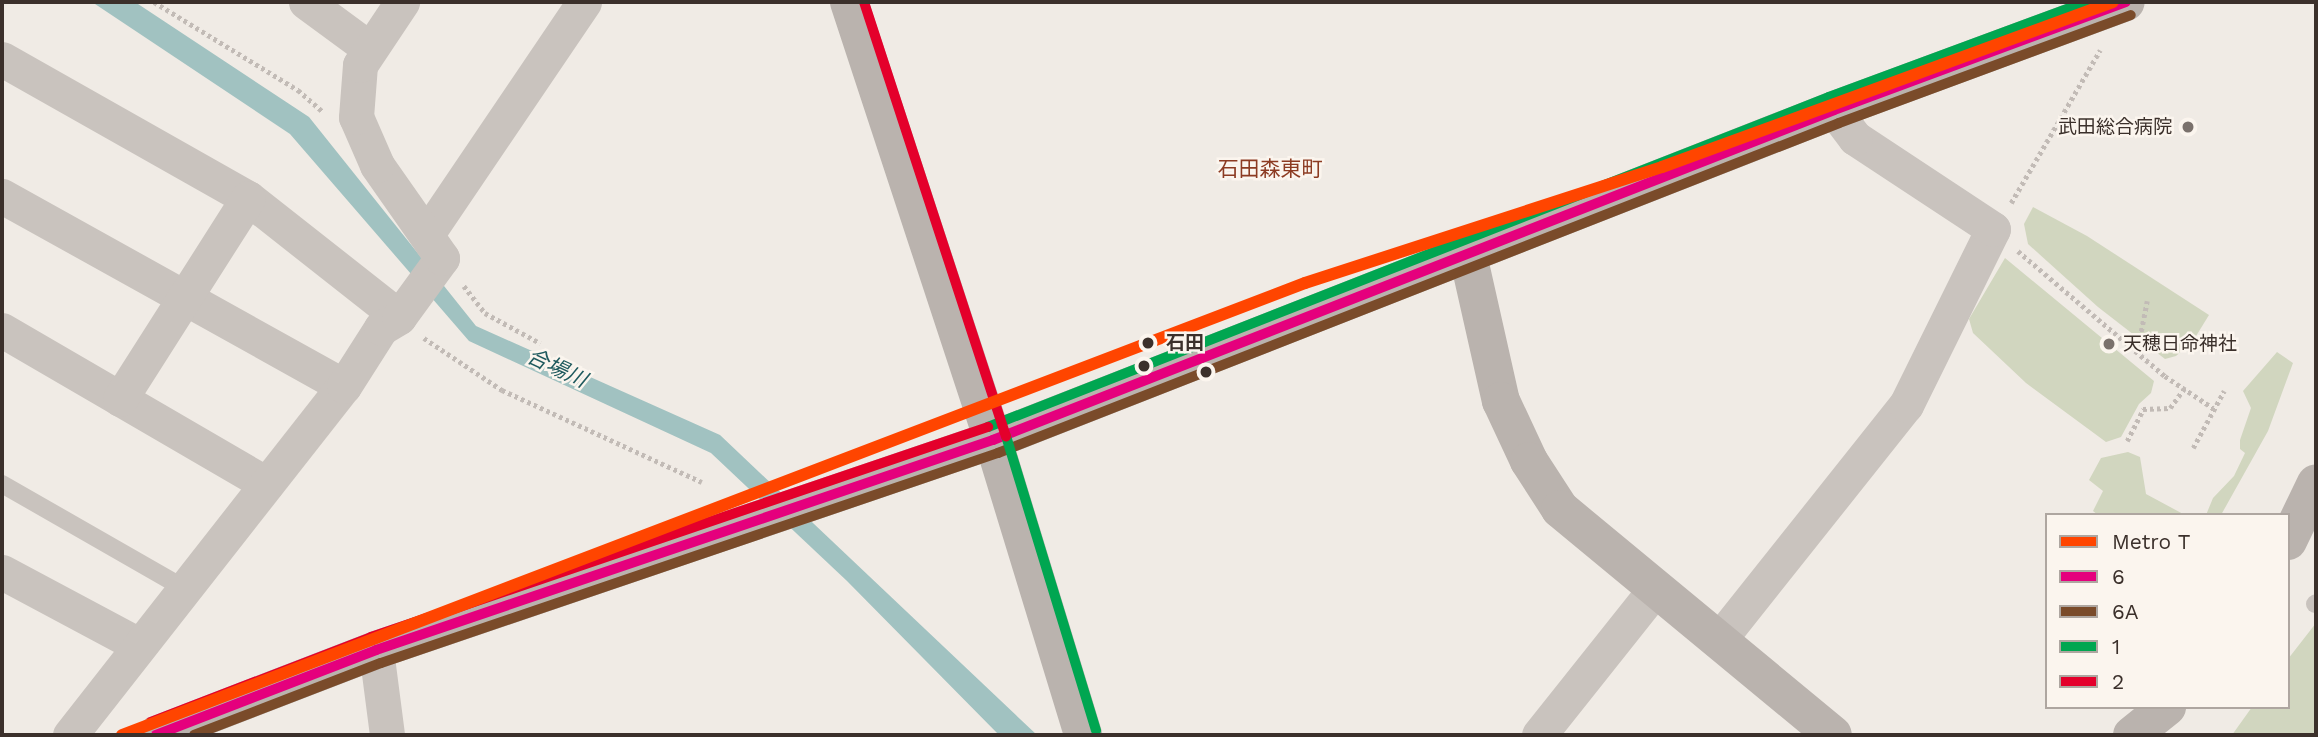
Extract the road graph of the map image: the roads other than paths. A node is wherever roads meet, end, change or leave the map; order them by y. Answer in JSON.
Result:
{"nodes":[{"id":1,"x":306,"y":2,"type":"edge"},
{"id":2,"x":402,"y":2,"type":"edge"},
{"id":3,"x":584,"y":2,"type":"edge"},
{"id":4,"x":849,"y":2,"type":"edge"},
{"id":5,"x":2107,"y":15,"type":"edge"},
{"id":6,"x":370,"y":49,"type":"junction"},
{"id":7,"x":2,"y":59,"type":"edge"},
{"id":8,"x":1834,"y":110,"type":"junction"},
{"id":9,"x":2,"y":197,"type":"edge"},
{"id":10,"x":248,"y":198,"type":"junction"},
{"id":11,"x":434,"y":253,"type":"junction"},
{"id":12,"x":1468,"y":255,"type":"junction"},
{"id":13,"x":182,"y":296,"type":"junction"},
{"id":14,"x":403,"y":312,"type":"junction"},
{"id":15,"x":2,"y":330,"type":"edge"},
{"id":16,"x":344,"y":386,"type":"junction"},
{"id":17,"x":120,"y":399,"type":"junction"},
{"id":18,"x":993,"y":440,"type":"junction"},
{"id":19,"x":2316,"y":483,"type":"edge"},
{"id":20,"x":2,"y":484,"type":"edge"},
{"id":21,"x":267,"y":484,"type":"junction"},
{"id":22,"x":2290,"y":537,"type":"edge"},
{"id":23,"x":2,"y":572,"type":"edge"},
{"id":24,"x":1656,"y":588,"type":"junction"},
{"id":25,"x":185,"y":589,"type":"junction"},
{"id":26,"x":1718,"y":641,"type":"junction"},
{"id":27,"x":139,"y":645,"type":"junction"},
{"id":28,"x":376,"y":650,"type":"junction"},
{"id":29,"x":2164,"y":709,"type":"edge"},
{"id":30,"x":70,"y":735,"type":"edge"},
{"id":31,"x":156,"y":735,"type":"edge"},
{"id":32,"x":387,"y":735,"type":"edge"},
{"id":33,"x":1083,"y":735,"type":"edge"},
{"id":34,"x":1539,"y":735,"type":"edge"},
{"id":35,"x":1833,"y":735,"type":"edge"},
{"id":36,"x":2132,"y":735,"type":"edge"}],
"edges":[{"from":1,"to":6,"type":"street"},
{"from":2,"to":6,"type":"street"},
{"from":3,"to":11,"type":"street"},
{"from":4,"to":18,"type":"street"},
{"from":5,"to":8,"type":"street"},
{"from":6,"to":11,"type":"street"},
{"from":7,"to":10,"type":"street"},
{"from":8,"to":12,"type":"street"},
{"from":8,"to":26,"type":"street"},
{"from":9,"to":13,"type":"street"},
{"from":10,"to":13,"type":"street"},
{"from":10,"to":14,"type":"street"},
{"from":11,"to":14,"type":"street"},
{"from":12,"to":18,"type":"street"},
{"from":12,"to":24,"type":"street"},
{"from":13,"to":16,"type":"street"},
{"from":13,"to":17,"type":"street"},
{"from":14,"to":16,"type":"street"},
{"from":15,"to":17,"type":"street"},
{"from":16,"to":21,"type":"street"},
{"from":17,"to":21,"type":"street"},
{"from":18,"to":28,"type":"street"},
{"from":18,"to":33,"type":"street"},
{"from":19,"to":22,"type":"street"},
{"from":20,"to":25,"type":"lane"},
{"from":21,"to":25,"type":"street"},
{"from":23,"to":27,"type":"street"},
{"from":24,"to":26,"type":"street"},
{"from":24,"to":34,"type":"street"},
{"from":25,"to":27,"type":"street"},
{"from":26,"to":35,"type":"street"},
{"from":27,"to":30,"type":"street"},
{"from":28,"to":31,"type":"street"},
{"from":28,"to":32,"type":"street"},
{"from":29,"to":36,"type":"street"}]}
